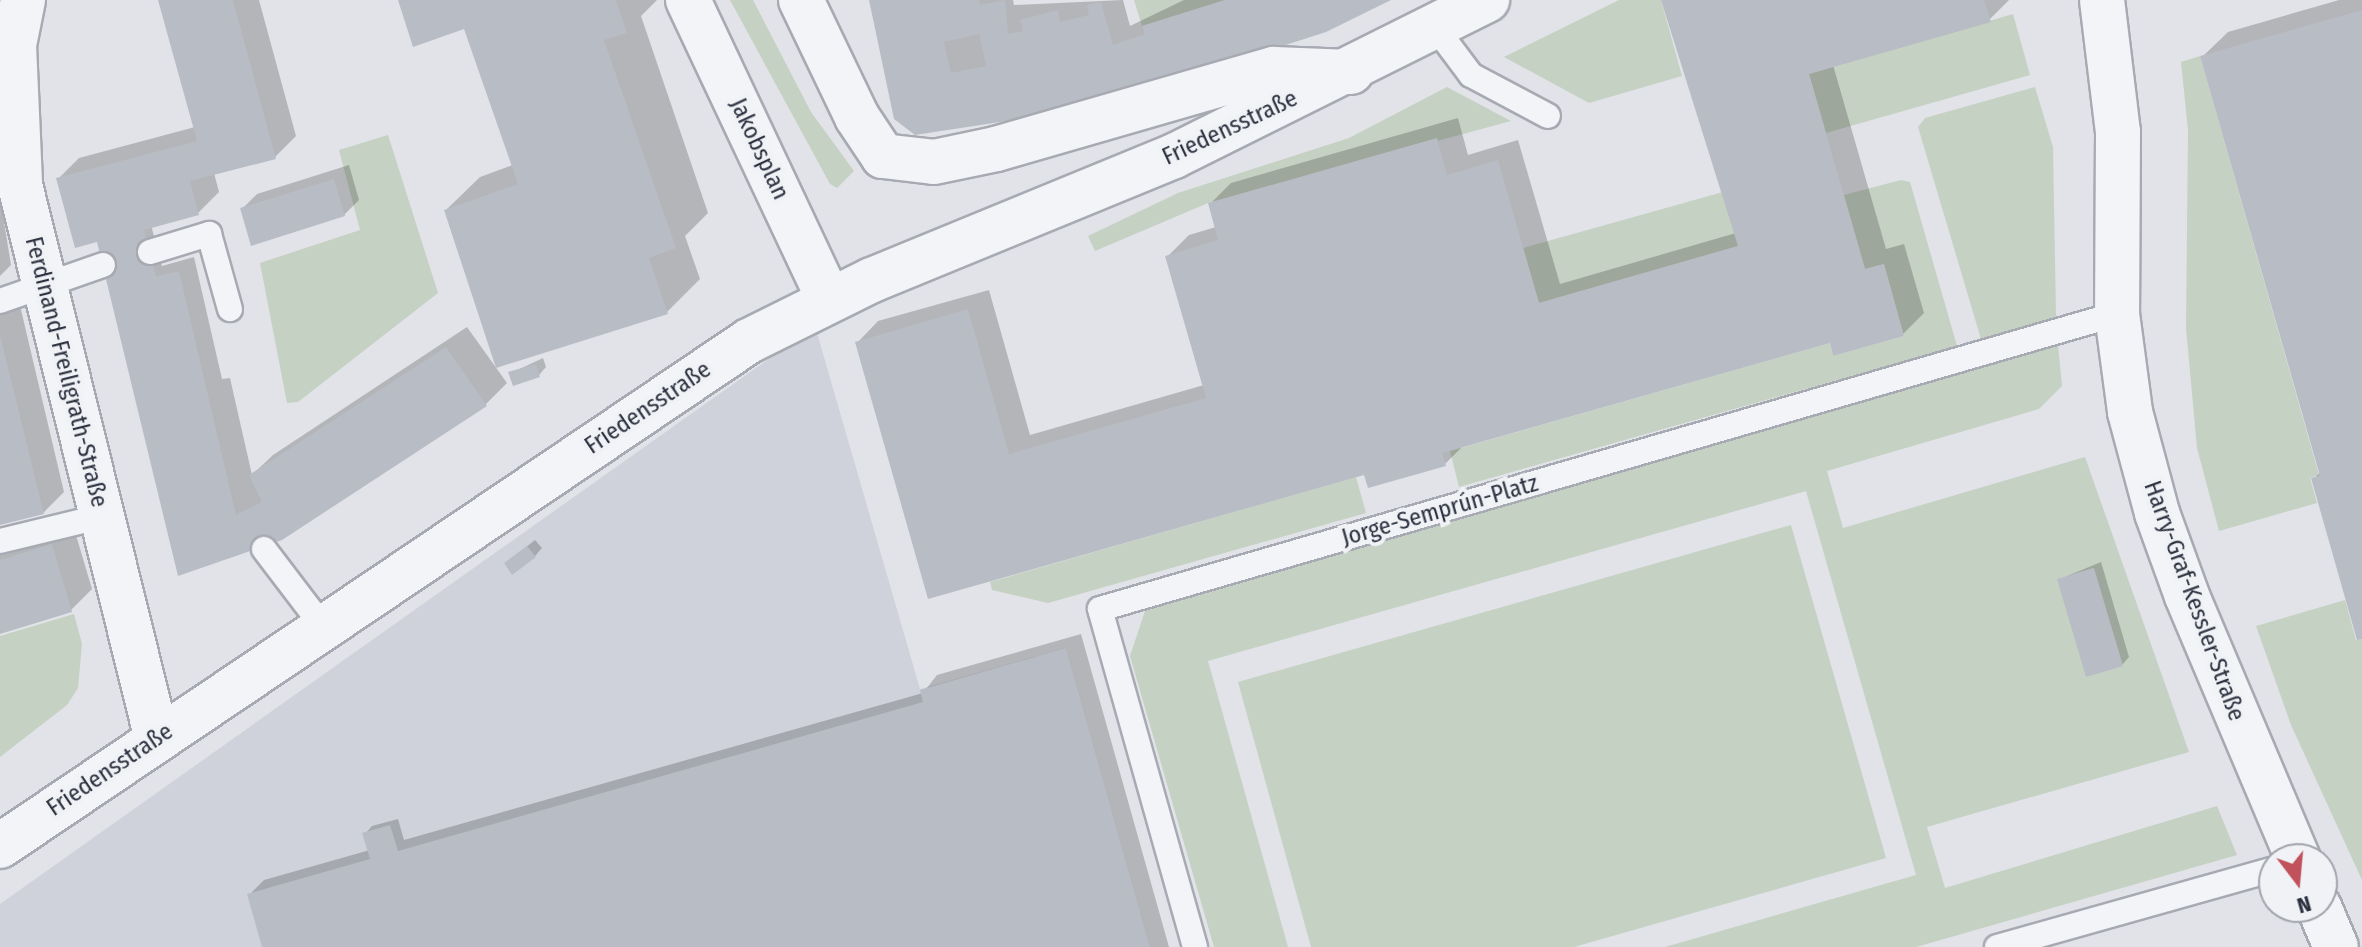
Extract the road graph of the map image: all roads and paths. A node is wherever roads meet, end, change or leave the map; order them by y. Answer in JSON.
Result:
{"nodes":[{"id":1,"x":23,"y":0,"type":"edge"},
{"id":2,"x":688,"y":0,"type":"edge"},
{"id":3,"x":801,"y":0,"type":"edge"},
{"id":4,"x":1487,"y":0,"type":"edge"},
{"id":5,"x":2102,"y":0,"type":"edge"},
{"id":6,"x":1435,"y":27,"type":"junction"},
{"id":7,"x":1351,"y":72,"type":"junction"},
{"id":8,"x":1548,"y":116,"type":"dead end"},
{"id":9,"x":150,"y":252,"type":"dead end"},
{"id":10,"x":103,"y":265,"type":"dead end"},
{"id":11,"x":43,"y":286,"type":"junction"},
{"id":12,"x":829,"y":299,"type":"junction"},
{"id":13,"x":0,"y":301,"type":"edge"},
{"id":14,"x":230,"y":309,"type":"dead end"},
{"id":15,"x":2117,"y":314,"type":"junction"},
{"id":16,"x":103,"y":516,"type":"junction"},
{"id":17,"x":0,"y":541,"type":"edge"},
{"id":18,"x":264,"y":549,"type":"dead end"},
{"id":19,"x":322,"y":625,"type":"junction"},
{"id":20,"x":157,"y":739,"type":"junction"},
{"id":21,"x":2291,"y":843,"type":"edge"},
{"id":22,"x":0,"y":846,"type":"edge"},
{"id":23,"x":2258,"y":874,"type":"edge"},
{"id":24,"x":2326,"y":923,"type":"edge"},
{"id":25,"x":1195,"y":947,"type":"edge"},
{"id":26,"x":1997,"y":947,"type":"edge"},
{"id":27,"x":2336,"y":947,"type":"edge"}],
"edges":[{"from":1,"to":11,"type":"street","name":"Ferdinand-Freiligrath-Straße"},
{"from":2,"to":12,"type":"street","name":"Jakobsplan"},
{"from":3,"to":7,"type":"street","name":"Friedensstraße"},
{"from":4,"to":6,"type":"street","name":"Friedensstraße"},
{"from":5,"to":15,"type":"street","name":"Harry-Graf-Kessler-Straße"},
{"from":6,"to":7,"type":"street","name":"Friedensstraße"},
{"from":6,"to":8,"type":"lane"},
{"from":7,"to":12,"type":"street","name":"Friedensstraße"},
{"from":9,"to":14,"type":"lane"},
{"from":10,"to":11,"type":"lane"},
{"from":11,"to":13,"type":"lane"},
{"from":11,"to":16,"type":"street","name":"Ferdinand-Freiligrath-Straße"},
{"from":12,"to":19,"type":"street","name":"Friedensstraße"},
{"from":15,"to":21,"type":"street","name":"Harry-Graf-Kessler-Straße"},
{"from":15,"to":25,"type":"lane","name":"Jorge-Semprún-Platz"},
{"from":16,"to":17,"type":"lane"},
{"from":16,"to":20,"type":"street","name":"Ferdinand-Freiligrath-Straße"},
{"from":18,"to":19,"type":"lane"},
{"from":19,"to":20,"type":"street","name":"Friedensstraße"},
{"from":20,"to":22,"type":"street","name":"Friedensstraße"},
{"from":23,"to":26,"type":"lane"},
{"from":24,"to":27,"type":"street"}]}
